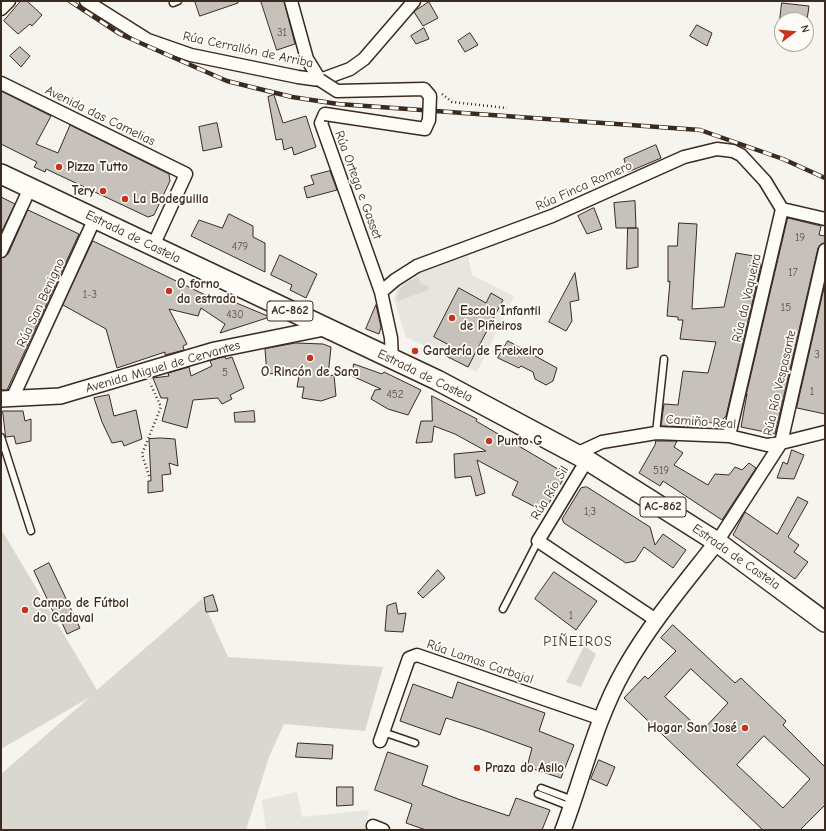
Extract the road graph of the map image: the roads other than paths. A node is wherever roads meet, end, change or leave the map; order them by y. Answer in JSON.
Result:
{"nodes":[{"id":1,"x":9,"y":1,"type":"edge"},
{"id":2,"x":86,"y":1,"type":"edge"},
{"id":3,"x":291,"y":1,"type":"edge"},
{"id":4,"x":414,"y":1,"type":"edge"},
{"id":5,"x":1,"y":10,"type":"edge"},
{"id":6,"x":320,"y":80,"type":"junction"},
{"id":7,"x":1,"y":83,"type":"edge"},
{"id":8,"x":1,"y":174,"type":"edge"},
{"id":9,"x":30,"y":188,"type":"junction"},
{"id":10,"x":782,"y":209,"type":"junction"},
{"id":11,"x":95,"y":218,"type":"junction"},
{"id":12,"x":825,"y":219,"type":"edge"},
{"id":13,"x":153,"y":246,"type":"junction"},
{"id":14,"x":1,"y":251,"type":"edge"},
{"id":15,"x":824,"y":258,"type":"edge"},
{"id":16,"x":381,"y":292,"type":"junction"},
{"id":17,"x":324,"y":328,"type":"junction"},
{"id":18,"x":664,"y":359,"type":"dead end"},
{"id":19,"x":392,"y":360,"type":"junction"},
{"id":20,"x":7,"y":399,"type":"edge"},
{"id":21,"x":825,"y":432,"type":"edge"},
{"id":22,"x":656,"y":433,"type":"junction"},
{"id":23,"x":729,"y":436,"type":"junction"},
{"id":24,"x":1,"y":437,"type":"edge"},
{"id":25,"x":781,"y":443,"type":"junction"},
{"id":26,"x":582,"y":457,"type":"junction"},
{"id":27,"x":31,"y":531,"type":"dead end"},
{"id":28,"x":538,"y":541,"type":"junction"},
{"id":29,"x":717,"y":542,"type":"junction"},
{"id":30,"x":503,"y":609,"type":"dead end"},
{"id":31,"x":656,"y":620,"type":"junction"},
{"id":32,"x":825,"y":622,"type":"edge"},
{"id":33,"x":602,"y":720,"type":"junction"},
{"id":34,"x":382,"y":736,"type":"joint"},
{"id":35,"x":415,"y":742,"type":"dead end"},
{"id":36,"x":541,"y":788,"type":"dead end"},
{"id":37,"x":538,"y":794,"type":"dead end"},
{"id":38,"x":573,"y":804,"type":"junction"},
{"id":39,"x":563,"y":830,"type":"edge"}],
"edges":[{"from":1,"to":5,"type":"street"},
{"from":2,"to":6,"type":"street","name":"Rúa Cerrallón de Arriba"},
{"from":3,"to":6,"type":"street","name":"Rúa Ortega e Gasset"},
{"from":4,"to":6,"type":"street"},
{"from":6,"to":16,"type":"street","name":"Rúa Ortega e Gasset","bridge":true},
{"from":7,"to":13,"type":"street","name":"Avenida das Camelias"},
{"from":8,"to":9,"type":"main road","name":"Estrada de Castela","number":"AC-862"},
{"from":9,"to":11,"type":"main road","name":"Estrada de Castela","number":"AC-862"},
{"from":9,"to":14,"type":"street"},
{"from":10,"to":12,"type":"street"},
{"from":10,"to":16,"type":"street","name":"Rúa Finca Romero"},
{"from":10,"to":23,"type":"street","name":"Rúa da Vaqueira"},
{"from":11,"to":13,"type":"main road","name":"Estrada de Castela","number":"AC-862"},
{"from":11,"to":20,"type":"street","name":"Rúa San Benigno"},
{"from":13,"to":17,"type":"main road","name":"Estrada de Castela","number":"AC-862"},
{"from":15,"to":25,"type":"street","name":"Rúa Río Vespasante"},
{"from":16,"to":19,"type":"street","name":"Rúa Ortega e Gasset"},
{"from":17,"to":19,"type":"main road","name":"Estrada de Castela","number":"AC-862"},
{"from":17,"to":20,"type":"street","name":"Avenida Miguel de Cervantes"},
{"from":18,"to":22,"type":"lane"},
{"from":19,"to":26,"type":"main road","name":"Estrada de Castela","number":"AC-862"},
{"from":21,"to":25,"type":"street","name":"Camiño Real"},
{"from":22,"to":23,"type":"street","name":"Camiño Real"},
{"from":22,"to":26,"type":"street","name":"Camiño Real"},
{"from":23,"to":25,"type":"street","name":"Camiño Real"},
{"from":24,"to":27,"type":"lane"},
{"from":25,"to":29,"type":"street","name":"Rúa Río Vespasante"},
{"from":26,"to":28,"type":"street","name":"Rúa Río Sil"},
{"from":26,"to":29,"type":"main road","name":"Estrada de Castela","number":"AC-862"},
{"from":28,"to":30,"type":"lane"},
{"from":28,"to":31,"type":"street"},
{"from":29,"to":31,"type":"street"},
{"from":29,"to":32,"type":"main road","name":"Estrada de Castela","number":"AC-862"},
{"from":31,"to":33,"type":"street"},
{"from":33,"to":34,"type":"street","name":"Rúa Lamas Carbajal"},
{"from":33,"to":38,"type":"street"},
{"from":34,"to":35,"type":"lane"},
{"from":36,"to":38,"type":"lane"},
{"from":37,"to":38,"type":"lane"},
{"from":38,"to":39,"type":"street"}]}
